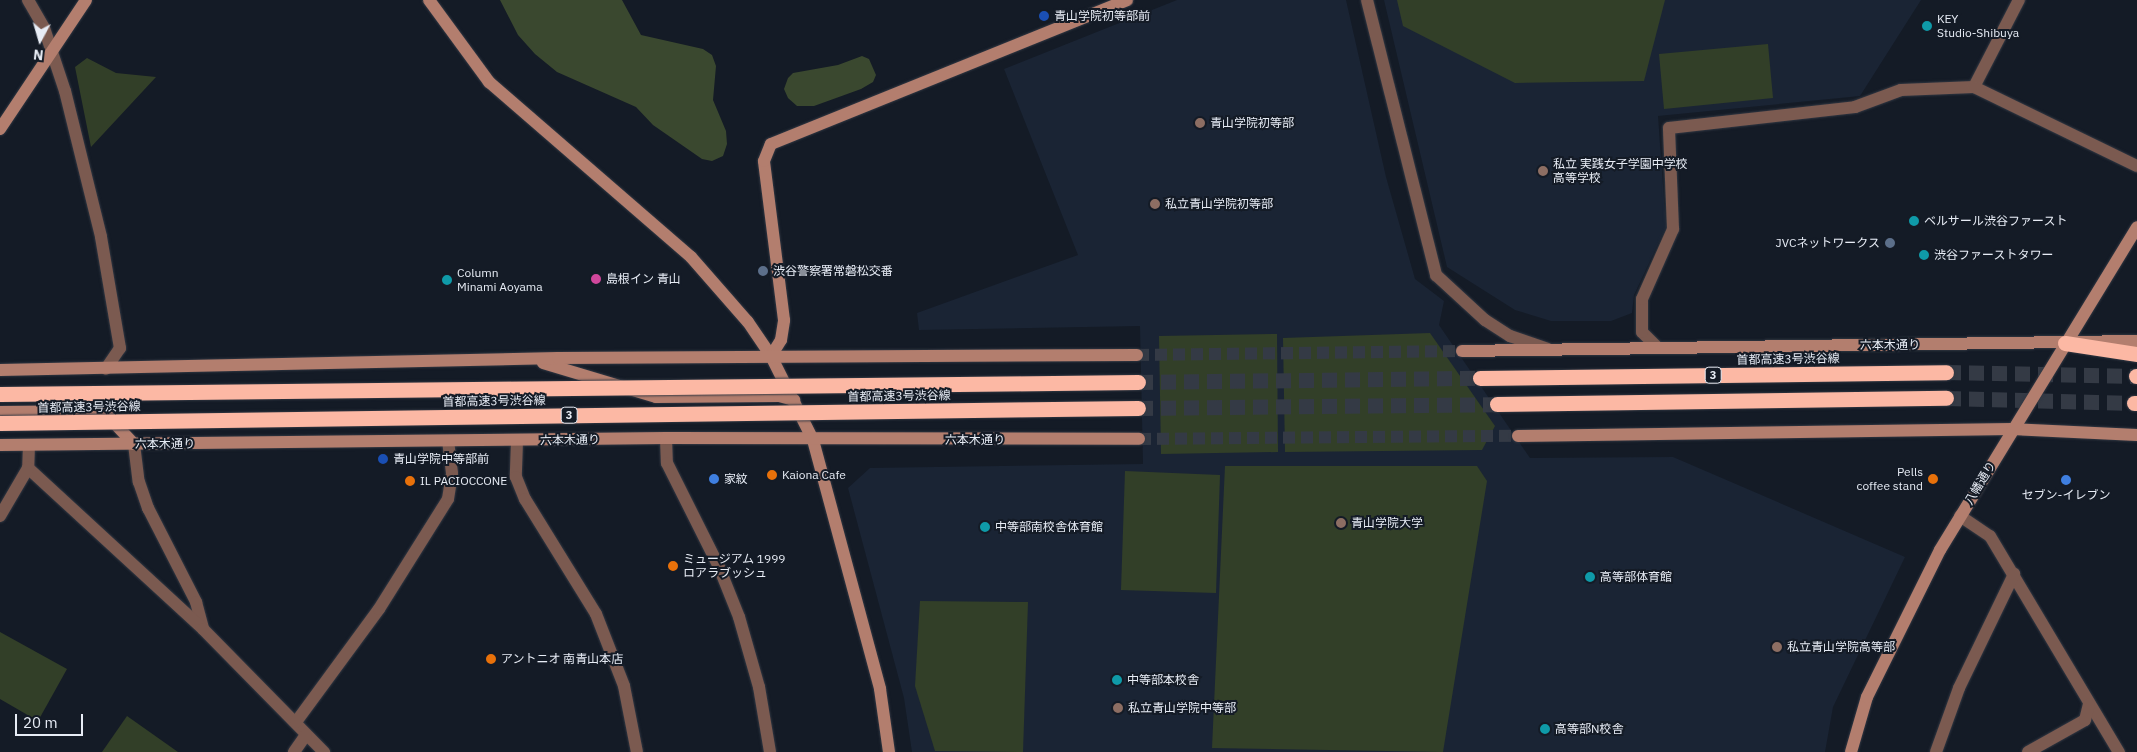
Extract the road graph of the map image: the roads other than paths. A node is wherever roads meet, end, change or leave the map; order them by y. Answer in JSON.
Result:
{"nodes":[{"id":1,"x":28,"y":0,"type":"edge"},
{"id":2,"x":86,"y":0,"type":"edge"},
{"id":3,"x":429,"y":0,"type":"edge"},
{"id":4,"x":1127,"y":0,"type":"edge"},
{"id":5,"x":1367,"y":0,"type":"edge"},
{"id":6,"x":2019,"y":0,"type":"edge"},
{"id":7,"x":52,"y":52,"type":"junction"},
{"id":8,"x":1974,"y":87,"type":"junction"},
{"id":9,"x":0,"y":129,"type":"edge"},
{"id":10,"x":2137,"y":166,"type":"edge"},
{"id":11,"x":2137,"y":227,"type":"edge"},
{"id":12,"x":2137,"y":340,"type":"edge"},
{"id":13,"x":2064,"y":343,"type":"junction"},
{"id":14,"x":1657,"y":347,"type":"junction"},
{"id":15,"x":1549,"y":349,"type":"junction"},
{"id":16,"x":1462,"y":351,"type":"tunnel mouth"},
{"id":17,"x":2137,"y":354,"type":"edge"},
{"id":18,"x":1138,"y":355,"type":"tunnel mouth"},
{"id":19,"x":771,"y":356,"type":"junction"},
{"id":20,"x":531,"y":359,"type":"junction"},
{"id":21,"x":106,"y":369,"type":"junction"},
{"id":22,"x":0,"y":370,"type":"edge"},
{"id":23,"x":1946,"y":372,"type":"tunnel mouth"},
{"id":24,"x":1480,"y":378,"type":"tunnel mouth"},
{"id":25,"x":1138,"y":382,"type":"tunnel mouth"},
{"id":26,"x":0,"y":394,"type":"edge"},
{"id":27,"x":1946,"y":398,"type":"tunnel mouth"},
{"id":28,"x":794,"y":400,"type":"junction"},
{"id":29,"x":1497,"y":404,"type":"tunnel mouth"},
{"id":30,"x":1138,"y":408,"type":"tunnel mouth"},
{"id":31,"x":0,"y":412,"type":"edge"},
{"id":32,"x":0,"y":423,"type":"edge"},
{"id":33,"x":2012,"y":430,"type":"junction"},
{"id":34,"x":2137,"y":435,"type":"edge"},
{"id":35,"x":1518,"y":436,"type":"tunnel mouth"},
{"id":36,"x":666,"y":438,"type":"junction"},
{"id":37,"x":1139,"y":439,"type":"tunnel mouth"},
{"id":38,"x":516,"y":440,"type":"junction"},
{"id":39,"x":813,"y":440,"type":"junction"},
{"id":40,"x":448,"y":442,"type":"junction"},
{"id":41,"x":134,"y":444,"type":"junction"},
{"id":42,"x":0,"y":445,"type":"edge"},
{"id":43,"x":29,"y":445,"type":"junction"},
{"id":44,"x":28,"y":468,"type":"junction"},
{"id":45,"x":0,"y":516,"type":"edge"},
{"id":46,"x":1960,"y":516,"type":"junction"},
{"id":47,"x":2014,"y":574,"type":"junction"},
{"id":48,"x":203,"y":629,"type":"junction"},
{"id":49,"x":2090,"y":704,"type":"junction"},
{"id":50,"x":296,"y":722,"type":"junction"},
{"id":51,"x":306,"y":735,"type":"junction"},
{"id":52,"x":294,"y":752,"type":"edge"},
{"id":53,"x":324,"y":752,"type":"edge"},
{"id":54,"x":637,"y":752,"type":"edge"},
{"id":55,"x":770,"y":752,"type":"edge"},
{"id":56,"x":889,"y":752,"type":"edge"},
{"id":57,"x":1851,"y":752,"type":"edge"},
{"id":58,"x":1936,"y":752,"type":"edge"},
{"id":59,"x":2028,"y":752,"type":"edge"},
{"id":60,"x":2119,"y":752,"type":"edge"}],
"edges":[{"from":1,"to":7,"type":"street"},
{"from":2,"to":7,"type":"main road"},
{"from":3,"to":19,"type":"main road"},
{"from":4,"to":19,"type":"main road"},
{"from":5,"to":15,"type":"street"},
{"from":6,"to":8,"type":"street"},
{"from":7,"to":9,"type":"main road"},
{"from":7,"to":21,"type":"street"},
{"from":8,"to":10,"type":"street"},
{"from":8,"to":14,"type":"street"},
{"from":11,"to":13,"type":"main road","name":"八幡通り"},
{"from":12,"to":13,"type":"main road","name":"六本木通り"},
{"from":13,"to":14,"type":"main road","name":"六本木通り"},
{"from":13,"to":17,"type":"highway"},
{"from":13,"to":33,"type":"main road","name":"八幡通り"},
{"from":14,"to":15,"type":"main road","name":"六本木通り"},
{"from":15,"to":16,"type":"main road","name":"六本木通り"},
{"from":18,"to":19,"type":"main road"},
{"from":19,"to":20,"type":"main road"},
{"from":19,"to":28,"type":"main road"},
{"from":20,"to":21,"type":"main road"},
{"from":20,"to":28,"type":"main road"},
{"from":21,"to":22,"type":"main road"},
{"from":23,"to":24,"type":"highway","name":"首都高速3号渋谷線","number":"3"},
{"from":25,"to":26,"type":"highway","name":"首都高速3号渋谷線","number":"3","bridge":true},
{"from":27,"to":29,"type":"highway","number":"3"},
{"from":28,"to":39,"type":"main road"},
{"from":30,"to":32,"type":"highway","name":"首都高速3号渋谷線","number":"3","bridge":true},
{"from":31,"to":41,"type":"main road"},
{"from":33,"to":34,"type":"main road"},
{"from":33,"to":35,"type":"main road"},
{"from":33,"to":46,"type":"main road","name":"八幡通り"},
{"from":36,"to":38,"type":"main road","name":"六本木通り"},
{"from":36,"to":39,"type":"main road","name":"六本木通り"},
{"from":36,"to":55,"type":"street"},
{"from":37,"to":39,"type":"main road","name":"六本木通り"},
{"from":38,"to":40,"type":"main road","name":"六本木通り"},
{"from":38,"to":54,"type":"street"},
{"from":39,"to":56,"type":"main road"},
{"from":40,"to":41,"type":"main road","name":"六本木通り"},
{"from":40,"to":50,"type":"street"},
{"from":41,"to":43,"type":"main road","name":"六本木通り"},
{"from":41,"to":48,"type":"street"},
{"from":42,"to":43,"type":"main road","name":"六本木通り"},
{"from":43,"to":44,"type":"street"},
{"from":44,"to":45,"type":"street"},
{"from":44,"to":48,"type":"street"},
{"from":46,"to":47,"type":"street"},
{"from":46,"to":57,"type":"main road","name":"八幡通り"},
{"from":47,"to":49,"type":"street"},
{"from":47,"to":58,"type":"street"},
{"from":48,"to":50,"type":"street"},
{"from":49,"to":59,"type":"street"},
{"from":49,"to":60,"type":"street"},
{"from":50,"to":51,"type":"street"},
{"from":51,"to":52,"type":"street"},
{"from":51,"to":53,"type":"street"}]}
